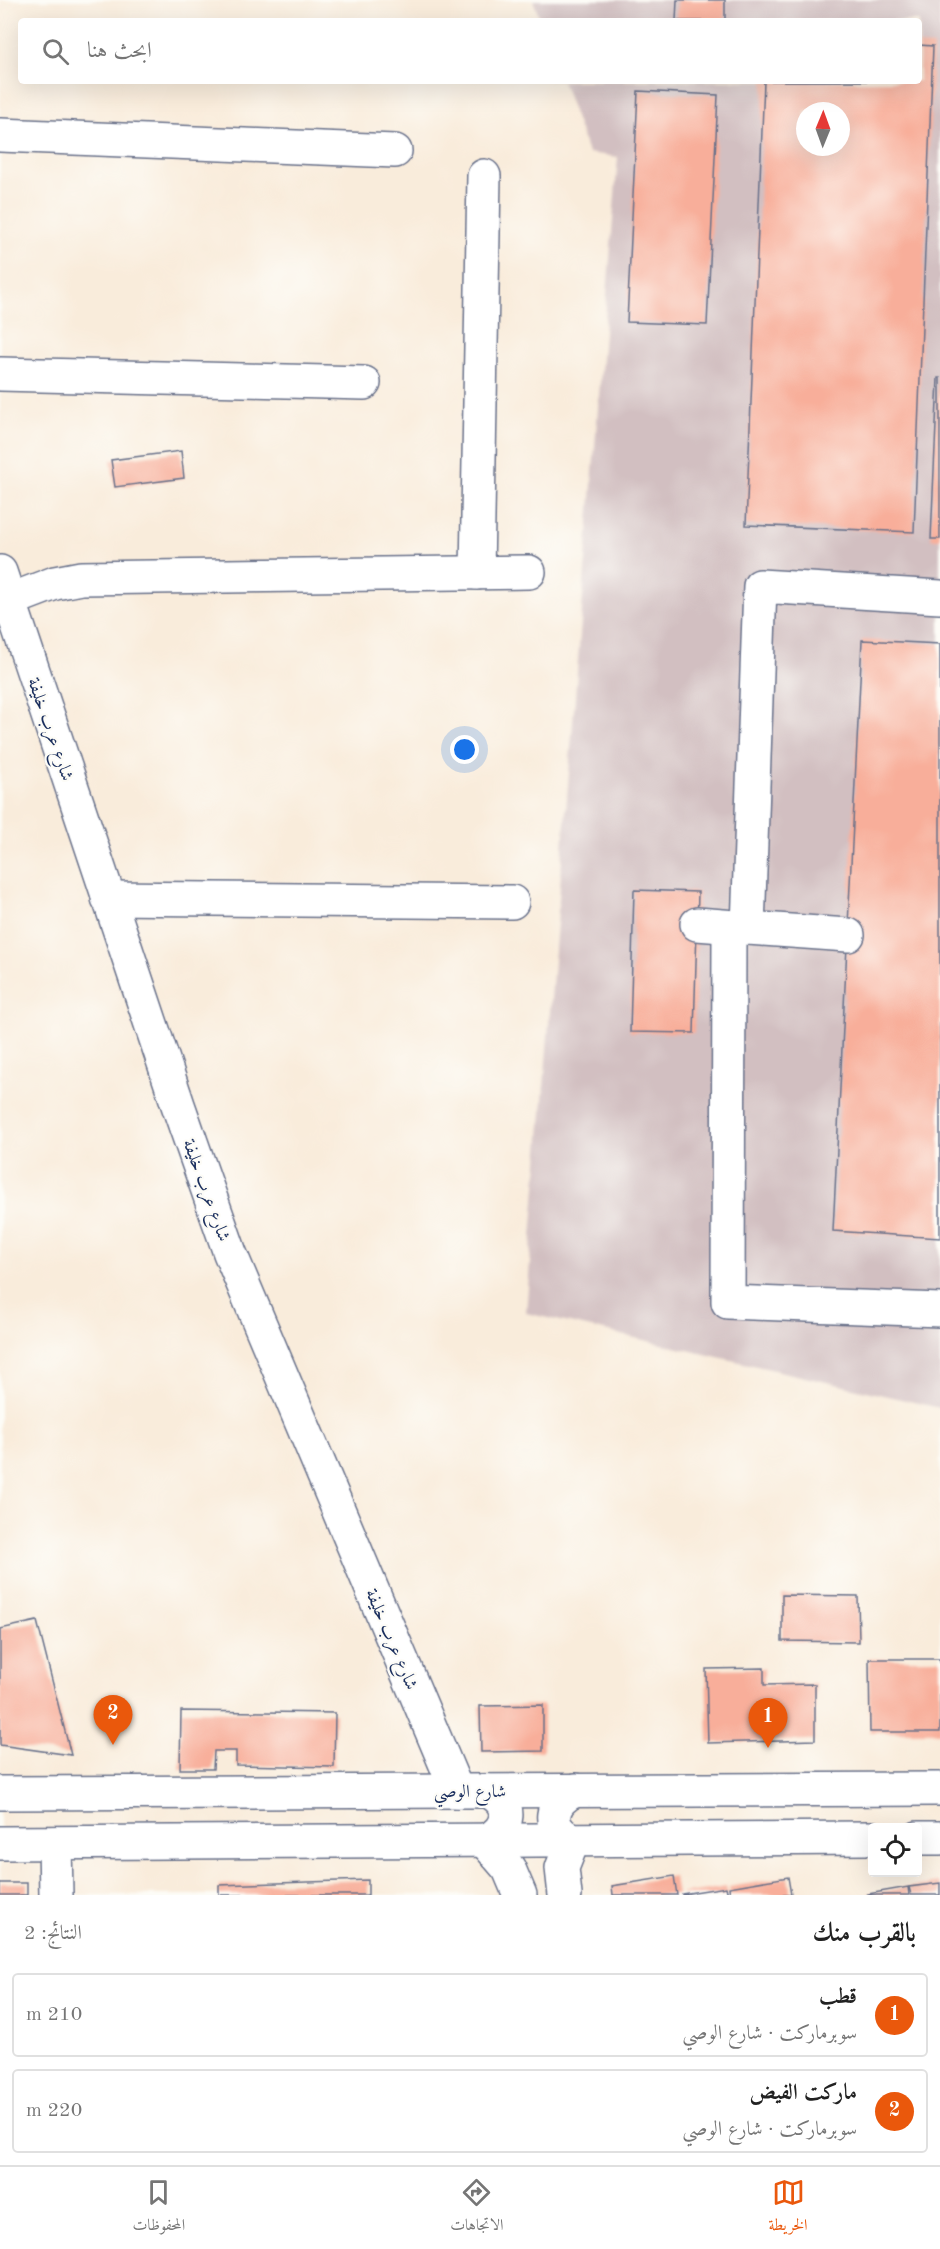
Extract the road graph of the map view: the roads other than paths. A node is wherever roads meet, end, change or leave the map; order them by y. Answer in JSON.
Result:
{"nodes":[{"id":1,"x":0,"y":135,"type":"edge"},
{"id":2,"x":395,"y":151,"type":"dead end"},
{"id":3,"x":484,"y":176,"type":"dead end"},
{"id":4,"x":0,"y":374,"type":"edge"},
{"id":5,"x":364,"y":383,"type":"dead end"},
{"id":6,"x":529,"y":572,"type":"dead end"},
{"id":7,"x":477,"y":573,"type":"junction"},
{"id":8,"x":4,"y":587,"type":"edge"},
{"id":9,"x":940,"y":597,"type":"edge"},
{"id":10,"x":108,"y":898,"type":"junction"},
{"id":11,"x":512,"y":902,"type":"dead end"},
{"id":12,"x":697,"y":924,"type":"dead end"},
{"id":13,"x":739,"y":928,"type":"junction"},
{"id":14,"x":848,"y":935,"type":"dead end"},
{"id":15,"x":940,"y":1310,"type":"edge"},
{"id":16,"x":940,"y":1789,"type":"edge"},
{"id":17,"x":576,"y":1790,"type":"junction"},
{"id":18,"x":472,"y":1791,"type":"junction"},
{"id":19,"x":44,"y":1792,"type":"junction"},
{"id":20,"x":0,"y":1793,"type":"edge"},
{"id":21,"x":496,"y":1829,"type":"junction"},
{"id":22,"x":554,"y":1831,"type":"junction"},
{"id":23,"x":868,"y":1838,"type":"edge"},
{"id":24,"x":922,"y":1838,"type":"edge"},
{"id":25,"x":940,"y":1838,"type":"edge"},
{"id":26,"x":47,"y":1843,"type":"junction"},
{"id":27,"x":0,"y":1844,"type":"edge"},
{"id":28,"x":56,"y":1895,"type":"edge"},
{"id":29,"x":522,"y":1895,"type":"edge"},
{"id":30,"x":564,"y":1895,"type":"edge"}],
"edges":[{"from":1,"to":2,"type":"street"},
{"from":3,"to":7,"type":"street"},
{"from":4,"to":5,"type":"street"},
{"from":6,"to":7,"type":"street"},
{"from":7,"to":8,"type":"street"},
{"from":8,"to":10,"type":"street","name":"شارع عرب خليفة"},
{"from":9,"to":13,"type":"street"},
{"from":10,"to":11,"type":"street"},
{"from":10,"to":18,"type":"street","name":"شارع عرب خليفة"},
{"from":12,"to":13,"type":"street"},
{"from":13,"to":14,"type":"street"},
{"from":13,"to":15,"type":"street"},
{"from":16,"to":17,"type":"street","name":"شارع الوصي"},
{"from":17,"to":18,"type":"street","name":"شارع الوصي"},
{"from":17,"to":22,"type":"street"},
{"from":18,"to":19,"type":"street","name":"شارع الوصي"},
{"from":18,"to":21,"type":"street","name":"شارع عرب خليفة"},
{"from":19,"to":20,"type":"street","name":"شارع الوصي"},
{"from":19,"to":26,"type":"street"},
{"from":21,"to":22,"type":"street"},
{"from":21,"to":26,"type":"street"},
{"from":21,"to":29,"type":"street","name":"شارع عرب خليفة"},
{"from":22,"to":23,"type":"street"},
{"from":22,"to":29,"type":"street"},
{"from":22,"to":30,"type":"street"},
{"from":24,"to":25,"type":"street"},
{"from":26,"to":27,"type":"street"},
{"from":26,"to":28,"type":"street"}]}
